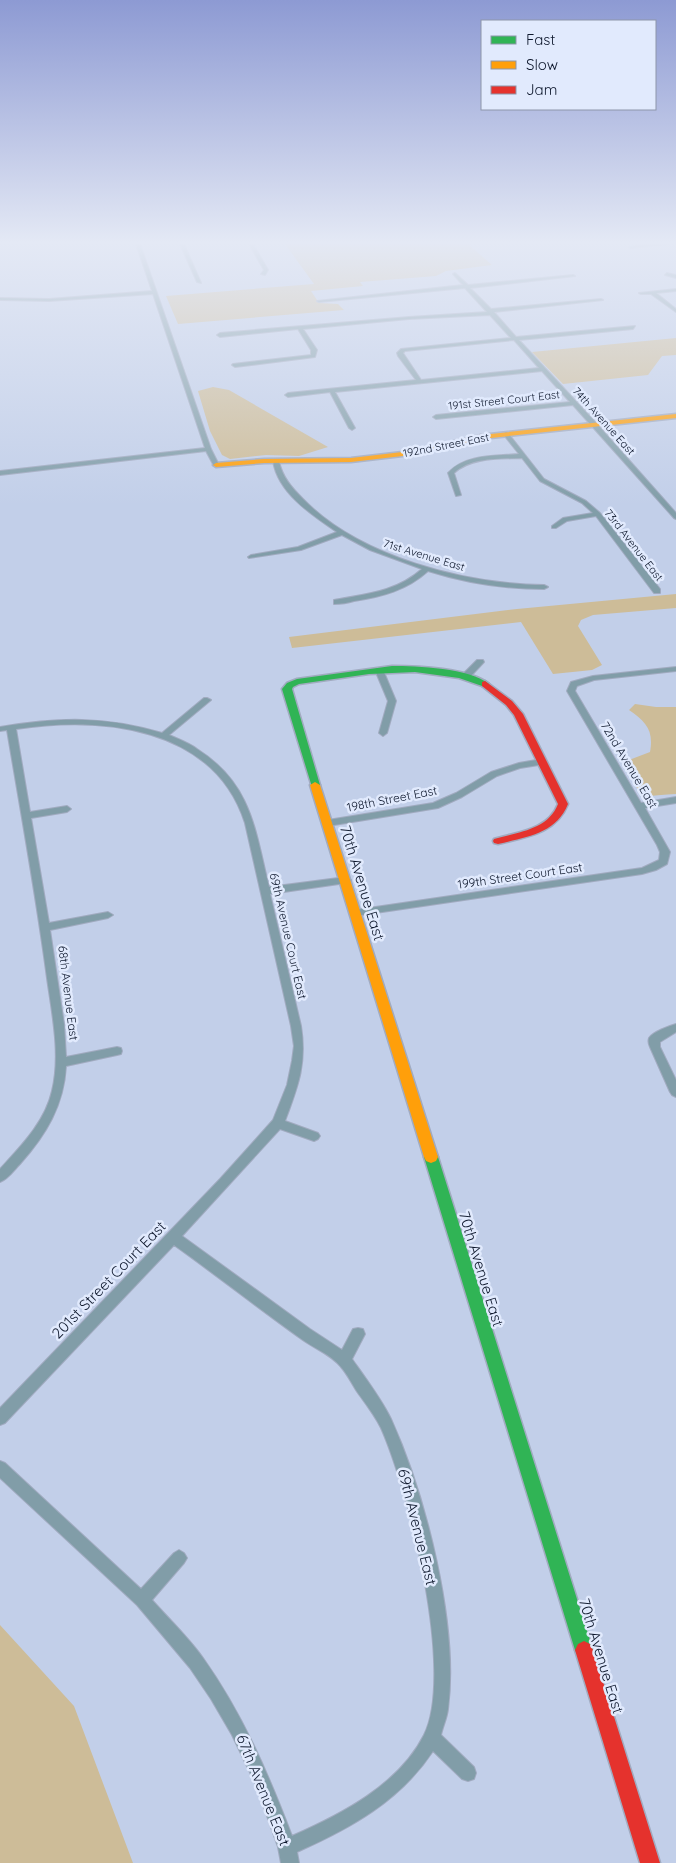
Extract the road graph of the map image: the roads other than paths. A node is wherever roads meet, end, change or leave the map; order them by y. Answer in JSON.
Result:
{"nodes":[{"id":1,"x":168,"y":331,"type":"edge"},
{"id":2,"x":266,"y":331,"type":"edge"},
{"id":3,"x":302,"y":331,"type":"edge"},
{"id":4,"x":508,"y":331,"type":"edge"},
{"id":5,"x":594,"y":331,"type":"edge"},
{"id":6,"x":220,"y":335,"type":"dead end"},
{"id":7,"x":515,"y":339,"type":"junction"},
{"id":8,"x":235,"y":365,"type":"dead end"},
{"id":9,"x":544,"y":369,"type":"junction"},
{"id":10,"x":419,"y":381,"type":"junction"},
{"id":11,"x":331,"y":390,"type":"junction"},
{"id":12,"x":288,"y":395,"type":"dead end"},
{"id":13,"x":574,"y":403,"type":"junction"},
{"id":14,"x":676,"y":416,"type":"edge"},
{"id":15,"x":436,"y":417,"type":"dead end"},
{"id":16,"x":595,"y":425,"type":"junction"},
{"id":17,"x":352,"y":428,"type":"dead end"},
{"id":18,"x":506,"y":434,"type":"junction"},
{"id":19,"x":208,"y":448,"type":"junction"},
{"id":20,"x":522,"y":456,"type":"junction"},
{"id":21,"x":276,"y":460,"type":"junction"},
{"id":22,"x":216,"y":465,"type":"joint"},
{"id":23,"x":0,"y":473,"type":"edge"},
{"id":24,"x":458,"y":495,"type":"dead end"},
{"id":25,"x":598,"y":514,"type":"junction"},
{"id":26,"x":676,"y":517,"type":"edge"},
{"id":27,"x":554,"y":528,"type":"dead end"},
{"id":28,"x":341,"y":533,"type":"junction"},
{"id":29,"x":251,"y":556,"type":"dead end"},
{"id":30,"x":427,"y":568,"type":"junction"},
{"id":31,"x":544,"y":587,"type":"dead end"},
{"id":32,"x":657,"y":591,"type":"dead end"},
{"id":33,"x":337,"y":602,"type":"dead end"},
{"id":34,"x":480,"y":662,"type":"dead end"},
{"id":35,"x":676,"y":669,"type":"edge"},
{"id":36,"x":379,"y":670,"type":"junction"},
{"id":37,"x":466,"y":676,"type":"junction"},
{"id":38,"x":207,"y":700,"type":"dead end"},
{"id":39,"x":11,"y":727,"type":"junction"},
{"id":40,"x":0,"y":729,"type":"edge"},
{"id":41,"x":383,"y":733,"type":"dead end"},
{"id":42,"x":163,"y":736,"type":"junction"},
{"id":43,"x":542,"y":762,"type":"junction"},
{"id":44,"x":676,"y":800,"type":"edge"},
{"id":45,"x":639,"y":806,"type":"junction"},
{"id":46,"x":67,"y":809,"type":"dead end"},
{"id":47,"x":26,"y":816,"type":"junction"},
{"id":48,"x":328,"y":823,"type":"junction"},
{"id":49,"x":498,"y":841,"type":"dead end"},
{"id":50,"x":661,"y":863,"type":"joint"},
{"id":51,"x":346,"y":880,"type":"junction"},
{"id":52,"x":266,"y":892,"type":"junction"},
{"id":53,"x":355,"y":913,"type":"junction"},
{"id":54,"x":108,"y":916,"type":"dead end"},
{"id":55,"x":46,"y":927,"type":"junction"},
{"id":56,"x":676,"y":1028,"type":"edge"},
{"id":57,"x":117,"y":1051,"type":"dead end"},
{"id":58,"x":60,"y":1063,"type":"junction"},
{"id":59,"x":676,"y":1092,"type":"edge"},
{"id":60,"x":278,"y":1123,"type":"junction"},
{"id":61,"x":314,"y":1136,"type":"dead end"},
{"id":62,"x":241,"y":1165,"type":"joint"},
{"id":63,"x":0,"y":1177,"type":"edge"},
{"id":64,"x":173,"y":1237,"type":"junction"},
{"id":65,"x":358,"y":1334,"type":"dead end"},
{"id":66,"x":344,"y":1359,"type":"junction"},
{"id":67,"x":0,"y":1418,"type":"edge"},
{"id":68,"x":0,"y":1468,"type":"edge"},
{"id":69,"x":179,"y":1558,"type":"dead end"},
{"id":70,"x":142,"y":1600,"type":"junction"},
{"id":71,"x":432,"y":1738,"type":"junction"},
{"id":72,"x":468,"y":1774,"type":"dead end"},
{"id":73,"x":288,"y":1855,"type":"edge"},
{"id":74,"x":650,"y":1863,"type":"edge"}],
"edges":[{"from":1,"to":19,"type":"street"},
{"from":2,"to":6,"type":"street"},
{"from":3,"to":8,"type":"street"},
{"from":4,"to":7,"type":"street","name":"74th Avenue East"},
{"from":5,"to":7,"type":"street"},
{"from":7,"to":9,"type":"street","name":"74th Avenue East"},
{"from":7,"to":10,"type":"street"},
{"from":9,"to":10,"type":"street"},
{"from":9,"to":13,"type":"street","name":"74th Avenue East"},
{"from":10,"to":11,"type":"street"},
{"from":11,"to":12,"type":"street"},
{"from":11,"to":17,"type":"street"},
{"from":13,"to":15,"type":"street","name":"191st Street Court East"},
{"from":13,"to":16,"type":"street","name":"74th Avenue East"},
{"from":14,"to":16,"type":"street","name":"192nd Street East"},
{"from":16,"to":18,"type":"street","name":"192nd Street East"},
{"from":16,"to":26,"type":"street","name":"74th Avenue East"},
{"from":18,"to":20,"type":"street","name":"73rd Avenue East"},
{"from":18,"to":21,"type":"street","name":"192nd Street East"},
{"from":19,"to":22,"type":"street"},
{"from":19,"to":23,"type":"street"},
{"from":20,"to":24,"type":"street"},
{"from":20,"to":25,"type":"street","name":"73rd Avenue East"},
{"from":21,"to":22,"type":"street","name":"192nd Street East"},
{"from":21,"to":28,"type":"street","name":"71st Avenue East"},
{"from":25,"to":27,"type":"street"},
{"from":25,"to":32,"type":"street","name":"73rd Avenue East"},
{"from":28,"to":29,"type":"street"},
{"from":28,"to":30,"type":"street","name":"71st Avenue East"},
{"from":30,"to":31,"type":"street","name":"71st Avenue East"},
{"from":30,"to":33,"type":"street"},
{"from":34,"to":37,"type":"street"},
{"from":35,"to":45,"type":"street","name":"72nd Avenue East"},
{"from":36,"to":37,"type":"street"},
{"from":36,"to":41,"type":"street"},
{"from":36,"to":48,"type":"street","name":"70th Avenue East"},
{"from":37,"to":43,"type":"street"},
{"from":38,"to":42,"type":"street"},
{"from":39,"to":40,"type":"street","name":"69th Avenue Court East"},
{"from":39,"to":42,"type":"street","name":"69th Avenue Court East"},
{"from":39,"to":47,"type":"street","name":"68th Avenue East"},
{"from":42,"to":52,"type":"street","name":"69th Avenue Court East"},
{"from":43,"to":48,"type":"street","name":"198th Street East"},
{"from":43,"to":49,"type":"street"},
{"from":44,"to":45,"type":"street"},
{"from":45,"to":50,"type":"street","name":"72nd Avenue East"},
{"from":46,"to":47,"type":"street"},
{"from":47,"to":55,"type":"street","name":"68th Avenue East"},
{"from":48,"to":51,"type":"street","name":"70th Avenue East"},
{"from":50,"to":53,"type":"street","name":"199th Street Court East"},
{"from":51,"to":52,"type":"street"},
{"from":51,"to":53,"type":"street","name":"70th Avenue East"},
{"from":52,"to":60,"type":"street","name":"69th Avenue Court East"},
{"from":53,"to":74,"type":"street","name":"70th Avenue East"},
{"from":54,"to":55,"type":"street"},
{"from":55,"to":58,"type":"street","name":"68th Avenue East"},
{"from":56,"to":59,"type":"street"},
{"from":57,"to":58,"type":"street"},
{"from":58,"to":63,"type":"street","name":"68th Avenue East"},
{"from":60,"to":61,"type":"street"},
{"from":60,"to":62,"type":"street","name":"69th Avenue Court East"},
{"from":62,"to":64,"type":"street","name":"201st Street Court East"},
{"from":64,"to":66,"type":"street","name":"69th Avenue East"},
{"from":64,"to":67,"type":"street","name":"201st Street Court East"},
{"from":65,"to":66,"type":"street"},
{"from":66,"to":71,"type":"street","name":"69th Avenue East"},
{"from":68,"to":70,"type":"street","name":"67th Avenue East"},
{"from":69,"to":70,"type":"street"},
{"from":70,"to":73,"type":"street","name":"67th Avenue East"},
{"from":71,"to":72,"type":"street"},
{"from":71,"to":73,"type":"street"}]}
